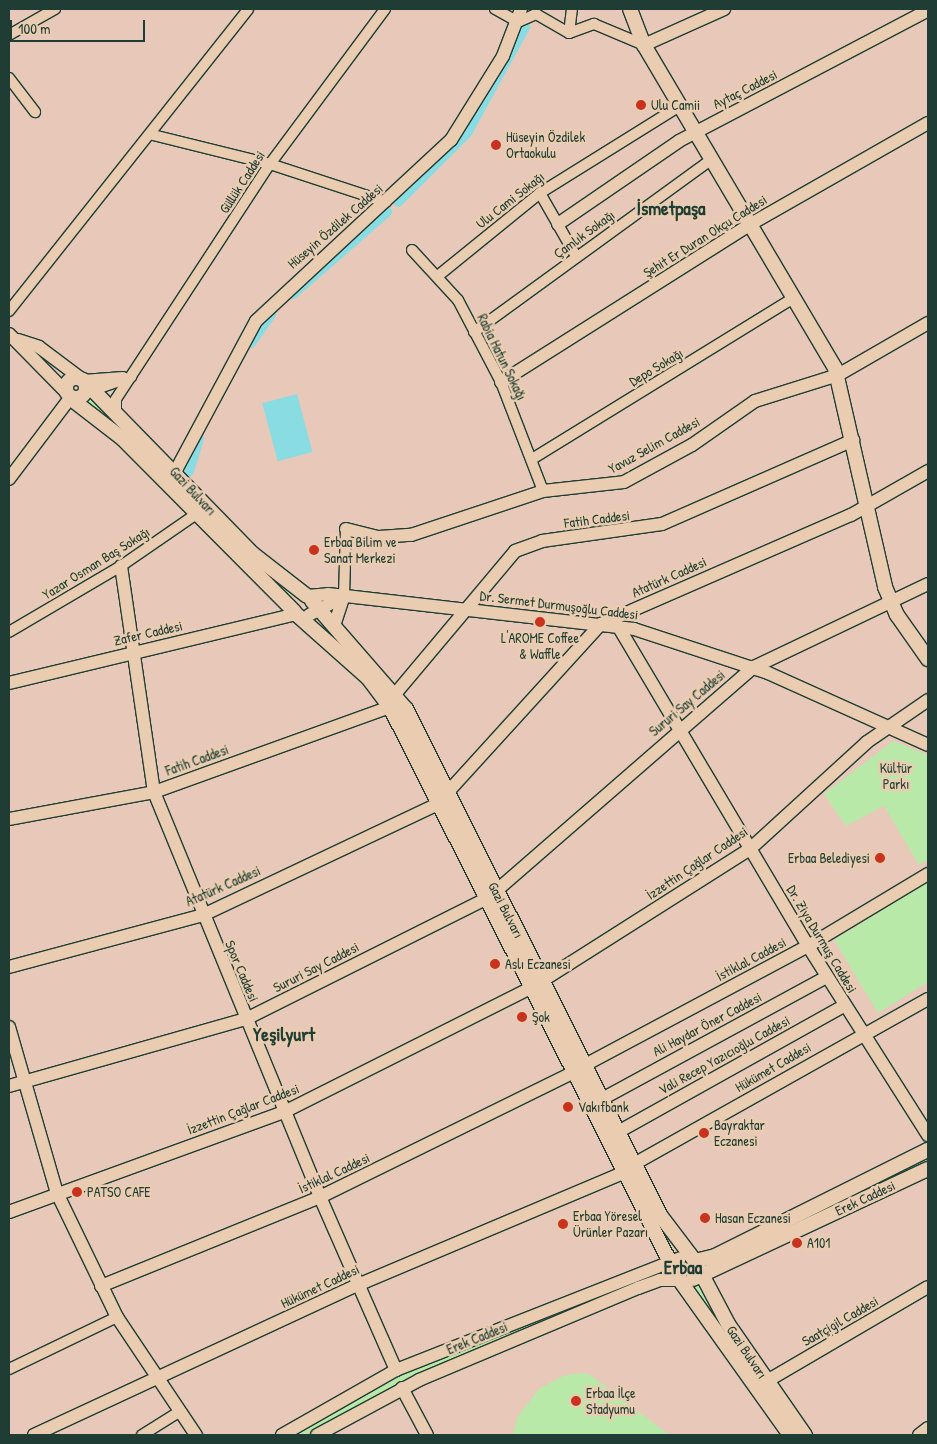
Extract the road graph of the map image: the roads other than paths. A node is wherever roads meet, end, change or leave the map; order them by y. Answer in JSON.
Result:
{"nodes":[{"id":1,"x":55,"y":9,"type":"edge"},
{"id":2,"x":248,"y":9,"type":"edge"},
{"id":3,"x":384,"y":9,"type":"edge"},
{"id":4,"x":495,"y":9,"type":"edge"},
{"id":5,"x":520,"y":9,"type":"edge"},
{"id":6,"x":572,"y":9,"type":"edge"},
{"id":7,"x":630,"y":9,"type":"edge"},
{"id":8,"x":724,"y":9,"type":"edge"},
{"id":9,"x":928,"y":10,"type":"edge"},
{"id":10,"x":518,"y":22,"type":"junction"},
{"id":11,"x":569,"y":33,"type":"junction"},
{"id":12,"x":9,"y":35,"type":"edge"},
{"id":13,"x":644,"y":45,"type":"junction"},
{"id":14,"x":9,"y":78,"type":"edge"},
{"id":15,"x":680,"y":106,"type":"junction"},
{"id":16,"x":35,"y":112,"type":"dead end"},
{"id":17,"x":928,"y":123,"type":"edge"},
{"id":18,"x":695,"y":132,"type":"junction"},
{"id":19,"x":153,"y":135,"type":"junction"},
{"id":20,"x":711,"y":160,"type":"junction"},
{"id":21,"x":270,"y":164,"type":"junction"},
{"id":22,"x":540,"y":193,"type":"junction"},
{"id":23,"x":386,"y":202,"type":"junction"},
{"id":24,"x":558,"y":224,"type":"junction"},
{"id":25,"x":749,"y":225,"type":"junction"},
{"id":26,"x":412,"y":250,"type":"dead end"},
{"id":27,"x":576,"y":256,"type":"junction"},
{"id":28,"x":439,"y":275,"type":"junction"},
{"id":29,"x":794,"y":298,"type":"junction"},
{"id":30,"x":9,"y":311,"type":"edge"},
{"id":31,"x":928,"y":323,"type":"edge"},
{"id":32,"x":474,"y":332,"type":"junction"},
{"id":33,"x":13,"y":337,"type":"edge"},
{"id":34,"x":838,"y":375,"type":"junction"},
{"id":35,"x":132,"y":377,"type":"junction"},
{"id":36,"x":501,"y":382,"type":"junction"},
{"id":37,"x":88,"y":388,"type":"junction"},
{"id":38,"x":68,"y":395,"type":"junction"},
{"id":39,"x":116,"y":412,"type":"junction"},
{"id":40,"x":853,"y":440,"type":"junction"},
{"id":41,"x":532,"y":459,"type":"junction"},
{"id":42,"x":928,"y":471,"type":"edge"},
{"id":43,"x":175,"y":472,"type":"junction"},
{"id":44,"x":9,"y":479,"type":"edge"},
{"id":45,"x":544,"y":491,"type":"junction"},
{"id":46,"x":866,"y":508,"type":"junction"},
{"id":47,"x":195,"y":515,"type":"junction"},
{"id":48,"x":346,"y":529,"type":"joint"},
{"id":49,"x":121,"y":566,"type":"junction"},
{"id":50,"x":928,"y":584,"type":"edge"},
{"id":51,"x":344,"y":596,"type":"junction"},
{"id":52,"x":891,"y":604,"type":"junction"},
{"id":53,"x":306,"y":608,"type":"junction"},
{"id":54,"x":468,"y":609,"type":"junction"},
{"id":55,"x":601,"y":624,"type":"junction"},
{"id":56,"x":334,"y":626,"type":"junction"},
{"id":57,"x":618,"y":626,"type":"junction"},
{"id":58,"x":9,"y":632,"type":"edge"},
{"id":59,"x":137,"y":650,"type":"junction"},
{"id":60,"x":928,"y":659,"type":"edge"},
{"id":61,"x":754,"y":667,"type":"junction"},
{"id":62,"x":9,"y":683,"type":"edge"},
{"id":63,"x":396,"y":693,"type":"junction"},
{"id":64,"x":928,"y":700,"type":"edge"},
{"id":65,"x":390,"y":707,"type":"junction"},
{"id":66,"x":887,"y":727,"type":"junction"},
{"id":67,"x":678,"y":730,"type":"junction"},
{"id":68,"x":928,"y":745,"type":"edge"},
{"id":69,"x":154,"y":792,"type":"junction"},
{"id":70,"x":444,"y":798,"type":"junction"},
{"id":71,"x":9,"y":819,"type":"edge"},
{"id":72,"x":750,"y":849,"type":"junction"},
{"id":73,"x":928,"y":874,"type":"edge"},
{"id":74,"x":491,"y":895,"type":"junction"},
{"id":75,"x":203,"y":915,"type":"junction"},
{"id":76,"x":808,"y":946,"type":"junction"},
{"id":77,"x":9,"y":967,"type":"edge"},
{"id":78,"x":827,"y":977,"type":"junction"},
{"id":79,"x":538,"y":984,"type":"junction"},
{"id":80,"x":928,"y":999,"type":"edge"},
{"id":81,"x":845,"y":1005,"type":"junction"},
{"id":82,"x":246,"y":1019,"type":"junction"},
{"id":83,"x":9,"y":1027,"type":"edge"},
{"id":84,"x":862,"y":1033,"type":"junction"},
{"id":85,"x":579,"y":1068,"type":"junction"},
{"id":86,"x":23,"y":1082,"type":"junction"},
{"id":87,"x":9,"y":1086,"type":"edge"},
{"id":88,"x":602,"y":1099,"type":"junction"},
{"id":89,"x":286,"y":1111,"type":"junction"},
{"id":90,"x":618,"y":1132,"type":"junction"},
{"id":91,"x":928,"y":1135,"type":"edge"},
{"id":92,"x":928,"y":1150,"type":"edge"},
{"id":93,"x":634,"y":1164,"type":"junction"},
{"id":94,"x":928,"y":1169,"type":"edge"},
{"id":95,"x":623,"y":1173,"type":"junction"},
{"id":96,"x":57,"y":1194,"type":"junction"},
{"id":97,"x":320,"y":1197,"type":"junction"},
{"id":98,"x":9,"y":1212,"type":"edge"},
{"id":99,"x":685,"y":1270,"type":"junction"},
{"id":100,"x":360,"y":1284,"type":"junction"},
{"id":101,"x":101,"y":1286,"type":"junction"},
{"id":102,"x":928,"y":1287,"type":"edge"},
{"id":103,"x":117,"y":1317,"type":"junction"},
{"id":104,"x":9,"y":1369,"type":"edge"},
{"id":105,"x":396,"y":1370,"type":"junction"},
{"id":106,"x":157,"y":1380,"type":"junction"},
{"id":107,"x":767,"y":1381,"type":"junction"},
{"id":108,"x":402,"y":1388,"type":"junction"},
{"id":109,"x":179,"y":1412,"type":"junction"},
{"id":110,"x":928,"y":1428,"type":"edge"},
{"id":111,"x":324,"y":1433,"type":"edge"},
{"id":112,"x":34,"y":1435,"type":"edge"},
{"id":113,"x":142,"y":1435,"type":"edge"},
{"id":114,"x":196,"y":1435,"type":"edge"},
{"id":115,"x":282,"y":1435,"type":"edge"},
{"id":116,"x":427,"y":1435,"type":"edge"},
{"id":117,"x":790,"y":1435,"type":"edge"},
{"id":118,"x":805,"y":1435,"type":"edge"},
{"id":119,"x":919,"y":1435,"type":"edge"}],
"edges":[{"from":1,"to":12,"type":"street"},
{"from":2,"to":19,"type":"street"},
{"from":3,"to":21,"type":"street","name":"Güllük Caddesi"},
{"from":4,"to":10,"type":"street"},
{"from":5,"to":10,"type":"street","name":"Hüseyin Özdilek Caddesi"},
{"from":6,"to":11,"type":"street"},
{"from":7,"to":13,"type":"main road"},
{"from":8,"to":13,"type":"street"},
{"from":9,"to":18,"type":"street","name":"Aytaç Caddesi"},
{"from":10,"to":11,"type":"street"},
{"from":10,"to":23,"type":"street","name":"Hüseyin Özdilek Caddesi"},
{"from":11,"to":13,"type":"street"},
{"from":13,"to":15,"type":"main road"},
{"from":14,"to":16,"type":"street"},
{"from":15,"to":18,"type":"main road"},
{"from":15,"to":22,"type":"street","name":"Ulu Cami Sokağı"},
{"from":17,"to":25,"type":"street","name":"Şehit Er Duran Okçu Caddesi"},
{"from":18,"to":20,"type":"main road"},
{"from":18,"to":24,"type":"street","name":"Aytaç Caddesi"},
{"from":19,"to":21,"type":"street"},
{"from":19,"to":30,"type":"street"},
{"from":20,"to":25,"type":"main road"},
{"from":20,"to":27,"type":"street","name":"Çamlık Sokağı"},
{"from":21,"to":23,"type":"street"},
{"from":21,"to":35,"type":"street","name":"Güllük Caddesi"},
{"from":22,"to":24,"type":"street"},
{"from":22,"to":28,"type":"street","name":"Ulu Cami Sokağı"},
{"from":23,"to":43,"type":"street","name":"Hüseyin Özdilek Caddesi"},
{"from":24,"to":27,"type":"street"},
{"from":25,"to":29,"type":"main road"},
{"from":25,"to":36,"type":"street","name":"Şehit Er Duran Okçu Caddesi"},
{"from":26,"to":28,"type":"street","name":"Rabia Hatun Sokağı"},
{"from":27,"to":32,"type":"street","name":"Çamlık Sokağı"},
{"from":28,"to":32,"type":"street","name":"Rabia Hatun Sokağı"},
{"from":29,"to":34,"type":"main road"},
{"from":29,"to":41,"type":"street","name":"Depo Sokağı"},
{"from":31,"to":34,"type":"street","name":"Yavuz Selim Caddesi"},
{"from":32,"to":36,"type":"street","name":"Rabia Hatun Sokağı"},
{"from":33,"to":37,"type":"street"},
{"from":33,"to":38,"type":"street"},
{"from":34,"to":40,"type":"main road"},
{"from":34,"to":45,"type":"street","name":"Yavuz Selim Caddesi"},
{"from":35,"to":37,"type":"street"},
{"from":35,"to":37,"type":"street"},
{"from":35,"to":39,"type":"street","name":"Güllük Caddesi"},
{"from":36,"to":41,"type":"street","name":"Rabia Hatun Sokağı"},
{"from":37,"to":38,"type":"main road"},
{"from":37,"to":38,"type":"main road"},
{"from":37,"to":39,"type":"main road","name":"Gazi Bulvarı"},
{"from":38,"to":44,"type":"street"},
{"from":38,"to":47,"type":"main road","name":"Gazi Bulvarı"},
{"from":39,"to":43,"type":"main road","name":"Gazi Bulvarı"},
{"from":40,"to":46,"type":"main road"},
{"from":40,"to":54,"type":"street","name":"Fatih Caddesi"},
{"from":41,"to":45,"type":"street","name":"Rabia Hatun Sokağı"},
{"from":42,"to":46,"type":"street","name":"Atatürk Caddesi"},
{"from":43,"to":53,"type":"main road","name":"Gazi Bulvarı"},
{"from":45,"to":48,"type":"street","name":"Yavuz Selim Caddesi"},
{"from":46,"to":52,"type":"main road"},
{"from":46,"to":55,"type":"street","name":"Atatürk Caddesi"},
{"from":47,"to":49,"type":"street","name":"Yazar Osman Baş Sokağı"},
{"from":47,"to":53,"type":"main road","name":"Gazi Bulvarı"},
{"from":48,"to":51,"type":"street"},
{"from":49,"to":58,"type":"street","name":"Yazar Osman Baş Sokağı"},
{"from":49,"to":59,"type":"street","name":"Spor Caddesi"},
{"from":50,"to":52,"type":"street","name":"Sururi Say Caddesi"},
{"from":51,"to":53,"type":"street","name":"Dr. Sermet Durmuşoğlu Caddesi"},
{"from":51,"to":53,"type":"street"},
{"from":51,"to":54,"type":"street","name":"Dr. Sermet Durmuşoğlu Caddesi"},
{"from":51,"to":56,"type":"street"},
{"from":52,"to":60,"type":"main road"},
{"from":52,"to":61,"type":"street","name":"Sururi Say Caddesi"},
{"from":53,"to":56,"type":"main road","name":"Gazi Bulvarı"},
{"from":53,"to":59,"type":"street","name":"Zafer Caddesi"},
{"from":53,"to":65,"type":"main road","name":"Gazi Bulvarı"},
{"from":54,"to":55,"type":"street","name":"Dr. Sermet Durmuşoğlu Caddesi"},
{"from":54,"to":63,"type":"street","name":"Fatih Caddesi"},
{"from":55,"to":57,"type":"street","name":"Dr. Sermet Durmuşoğlu Caddesi"},
{"from":55,"to":70,"type":"street","name":"Atatürk Caddesi"},
{"from":56,"to":63,"type":"main road","name":"Gazi Bulvarı"},
{"from":57,"to":61,"type":"street","name":"Dr. Sermet Durmuşoğlu Caddesi"},
{"from":57,"to":67,"type":"street","name":"Dr. Ziya Durmuş Caddesi"},
{"from":59,"to":62,"type":"street","name":"Zafer Caddesi"},
{"from":59,"to":69,"type":"street","name":"Spor Caddesi"},
{"from":61,"to":66,"type":"street","name":"Dr. Sermet Durmuşoğlu Caddesi"},
{"from":61,"to":67,"type":"street","name":"Sururi Say Caddesi"},
{"from":63,"to":70,"type":"main road","name":"Gazi Bulvarı"},
{"from":64,"to":66,"type":"street","name":"İzzettin Çağlar Caddesi"},
{"from":65,"to":69,"type":"street","name":"Fatih Caddesi"},
{"from":65,"to":70,"type":"main road","name":"Gazi Bulvarı"},
{"from":66,"to":68,"type":"street","name":"Dr. Sermet Durmuşoğlu Caddesi"},
{"from":66,"to":72,"type":"street","name":"İzzettin Çağlar Caddesi"},
{"from":67,"to":72,"type":"street","name":"Dr. Ziya Durmuş Caddesi"},
{"from":67,"to":74,"type":"street","name":"Sururi Say Caddesi"},
{"from":69,"to":71,"type":"street","name":"Fatih Caddesi"},
{"from":69,"to":75,"type":"street","name":"Spor Caddesi"},
{"from":70,"to":74,"type":"main road","name":"Gazi Bulvarı"},
{"from":70,"to":75,"type":"street","name":"Atatürk Caddesi"},
{"from":72,"to":76,"type":"street","name":"Dr. Ziya Durmuş Caddesi"},
{"from":72,"to":79,"type":"street","name":"İzzettin Çağlar Caddesi"},
{"from":73,"to":76,"type":"street","name":"İstiklal Caddesi"},
{"from":74,"to":79,"type":"main road","name":"Gazi Bulvarı"},
{"from":74,"to":82,"type":"street","name":"Sururi Say Caddesi"},
{"from":75,"to":77,"type":"street","name":"Atatürk Caddesi"},
{"from":75,"to":82,"type":"street","name":"Spor Caddesi"},
{"from":76,"to":78,"type":"street","name":"Dr. Ziya Durmuş Caddesi"},
{"from":76,"to":85,"type":"street","name":"İstiklal Caddesi"},
{"from":78,"to":81,"type":"street","name":"Dr. Ziya Durmuş Caddesi"},
{"from":78,"to":88,"type":"street","name":"Ali Haydar Öner Caddesi"},
{"from":79,"to":85,"type":"main road","name":"Gazi Bulvarı"},
{"from":79,"to":89,"type":"street","name":"İzzettin Çağlar Caddesi"},
{"from":80,"to":84,"type":"street","name":"Hükümet Caddesi"},
{"from":81,"to":84,"type":"street","name":"Dr. Ziya Durmuş Caddesi"},
{"from":81,"to":90,"type":"street","name":"Vali Recep Yazıcıoğlu Caddesi"},
{"from":82,"to":86,"type":"street","name":"Sururi Say Caddesi"},
{"from":82,"to":89,"type":"street","name":"Spor Caddesi"},
{"from":83,"to":86,"type":"street"},
{"from":84,"to":91,"type":"street","name":"Dr. Ziya Durmuş Caddesi"},
{"from":84,"to":93,"type":"street","name":"Hükümet Caddesi"},
{"from":85,"to":88,"type":"main road","name":"Gazi Bulvarı"},
{"from":85,"to":95,"type":"main road","name":"Gazi Bulvarı"},
{"from":85,"to":97,"type":"street","name":"İstiklal Caddesi"},
{"from":86,"to":87,"type":"street","name":"Sururi Say Caddesi"},
{"from":86,"to":96,"type":"street"},
{"from":88,"to":90,"type":"main road","name":"Gazi Bulvarı"},
{"from":89,"to":96,"type":"street","name":"İzzettin Çağlar Caddesi"},
{"from":89,"to":97,"type":"street","name":"Spor Caddesi"},
{"from":90,"to":93,"type":"main road","name":"Gazi Bulvarı"},
{"from":92,"to":99,"type":"main road","name":"Erek Caddesi"},
{"from":93,"to":99,"type":"main road","name":"Gazi Bulvarı"},
{"from":94,"to":99,"type":"main road","name":"Erek Caddesi"},
{"from":95,"to":99,"type":"main road","name":"Gazi Bulvarı"},
{"from":95,"to":100,"type":"street","name":"Hükümet Caddesi"},
{"from":96,"to":98,"type":"street","name":"İzzettin Çağlar Caddesi"},
{"from":96,"to":101,"type":"street"},
{"from":97,"to":100,"type":"street","name":"Spor Caddesi"},
{"from":97,"to":101,"type":"street","name":"İstiklal Caddesi"},
{"from":99,"to":105,"type":"street","name":"Erek Caddesi"},
{"from":99,"to":107,"type":"main road","name":"Gazi Bulvarı"},
{"from":99,"to":108,"type":"street","name":"Erek Caddesi"},
{"from":99,"to":117,"type":"main road","name":"Gazi Bulvarı"},
{"from":100,"to":105,"type":"street","name":"Spor Caddesi"},
{"from":100,"to":106,"type":"street","name":"Hükümet Caddesi"},
{"from":101,"to":103,"type":"street"},
{"from":102,"to":107,"type":"street","name":"Saatçigil Caddesi"},
{"from":103,"to":104,"type":"street"},
{"from":103,"to":106,"type":"street"},
{"from":105,"to":115,"type":"street","name":"Erek Caddesi"},
{"from":106,"to":109,"type":"street"},
{"from":106,"to":112,"type":"street","name":"Hükümet Caddesi"},
{"from":107,"to":118,"type":"main road","name":"Gazi Bulvarı"},
{"from":108,"to":111,"type":"street","name":"Erek Caddesi"},
{"from":108,"to":116,"type":"street"},
{"from":109,"to":113,"type":"street"},
{"from":109,"to":114,"type":"street"},
{"from":110,"to":119,"type":"street"}]}
